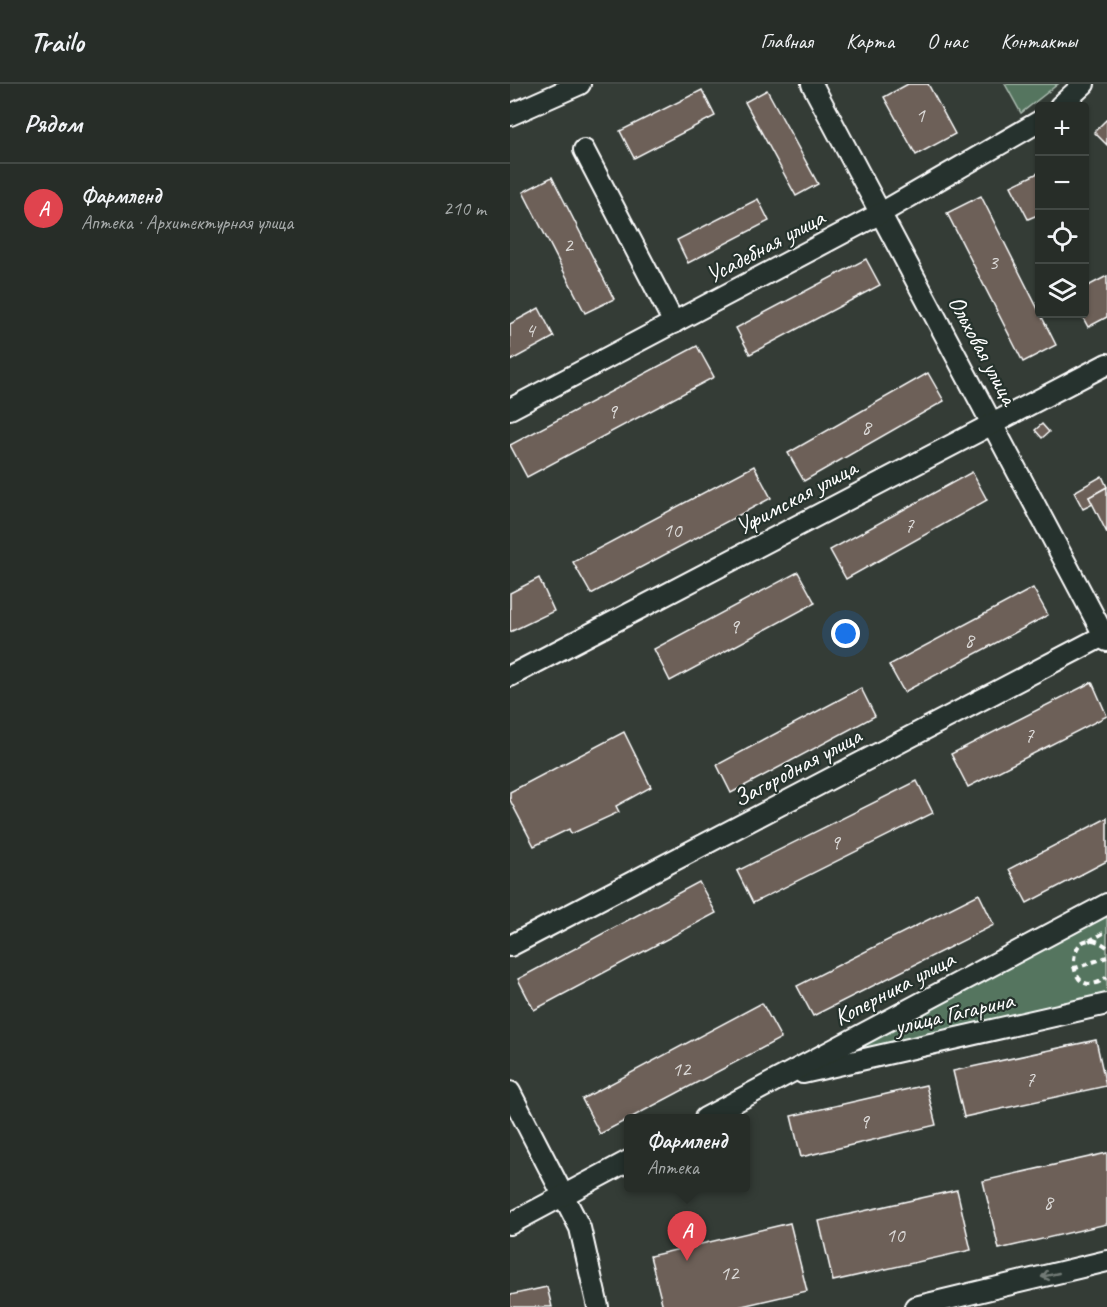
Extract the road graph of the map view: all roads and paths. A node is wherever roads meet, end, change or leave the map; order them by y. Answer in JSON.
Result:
{"nodes":[{"id":1,"x":580,"y":84,"type":"edge"},
{"id":2,"x":812,"y":84,"type":"edge"},
{"id":3,"x":1084,"y":84,"type":"edge"},
{"id":4,"x":1064,"y":102,"type":"edge"},
{"id":5,"x":510,"y":115,"type":"edge"},
{"id":6,"x":1035,"y":124,"type":"edge"},
{"id":7,"x":584,"y":150,"type":"dead end"},
{"id":8,"x":881,"y":213,"type":"junction"},
{"id":9,"x":674,"y":323,"type":"junction"},
{"id":10,"x":1107,"y":364,"type":"edge"},
{"id":11,"x":510,"y":409,"type":"edge"},
{"id":12,"x":993,"y":423,"type":"junction"},
{"id":13,"x":1106,"y":637,"type":"edge"},
{"id":14,"x":510,"y":676,"type":"edge"},
{"id":15,"x":1107,"y":904,"type":"edge"},
{"id":16,"x":1107,"y":931,"type":"edge"},
{"id":17,"x":1085,"y":943,"type":"junction"},
{"id":18,"x":510,"y":946,"type":"edge"},
{"id":19,"x":1107,"y":947,"type":"edge"},
{"id":20,"x":1107,"y":957,"type":"edge"},
{"id":21,"x":1073,"y":969,"type":"junction"},
{"id":22,"x":1106,"y":979,"type":"edge"},
{"id":23,"x":1107,"y":1004,"type":"edge"},
{"id":24,"x":777,"y":1079,"type":"junction"},
{"id":25,"x":510,"y":1092,"type":"edge"},
{"id":26,"x":714,"y":1114,"type":"edge"},
{"id":27,"x":624,"y":1163,"type":"edge"},
{"id":28,"x":564,"y":1197,"type":"junction"},
{"id":29,"x":510,"y":1224,"type":"edge"},
{"id":30,"x":1107,"y":1262,"type":"edge"},
{"id":31,"x":598,"y":1307,"type":"edge"},
{"id":32,"x":915,"y":1307,"type":"edge"}],
"edges":[{"from":1,"to":5,"type":"street"},
{"from":2,"to":8,"type":"street","name":"Ольховая улица"},
{"from":3,"to":4,"type":"street"},
{"from":6,"to":8,"type":"street","name":"Усадебная улица"},
{"from":7,"to":9,"type":"street"},
{"from":8,"to":9,"type":"street","name":"Усадебная улица"},
{"from":8,"to":12,"type":"street","name":"Ольховая улица"},
{"from":9,"to":11,"type":"street","name":"Усадебная улица"},
{"from":10,"to":12,"type":"street","name":"Уфимская улица"},
{"from":12,"to":13,"type":"street","name":"Ольховая улица"},
{"from":12,"to":14,"type":"street","name":"Уфимская улица"},
{"from":13,"to":18,"type":"street","name":"Загородная улица"},
{"from":15,"to":24,"type":"street","name":"Коперника улица"},
{"from":16,"to":17,"type":"path"},
{"from":17,"to":19,"type":"path"},
{"from":17,"to":21,"type":"path"},
{"from":20,"to":21,"type":"path"},
{"from":21,"to":22,"type":"path"},
{"from":23,"to":24,"type":"street","name":"улица Гагарина"},
{"from":24,"to":26,"type":"street","name":"Коперника улица"},
{"from":25,"to":28,"type":"street"},
{"from":27,"to":28,"type":"street"},
{"from":28,"to":29,"type":"street"},
{"from":28,"to":31,"type":"street"},
{"from":30,"to":32,"type":"street","one_way":true}]}
